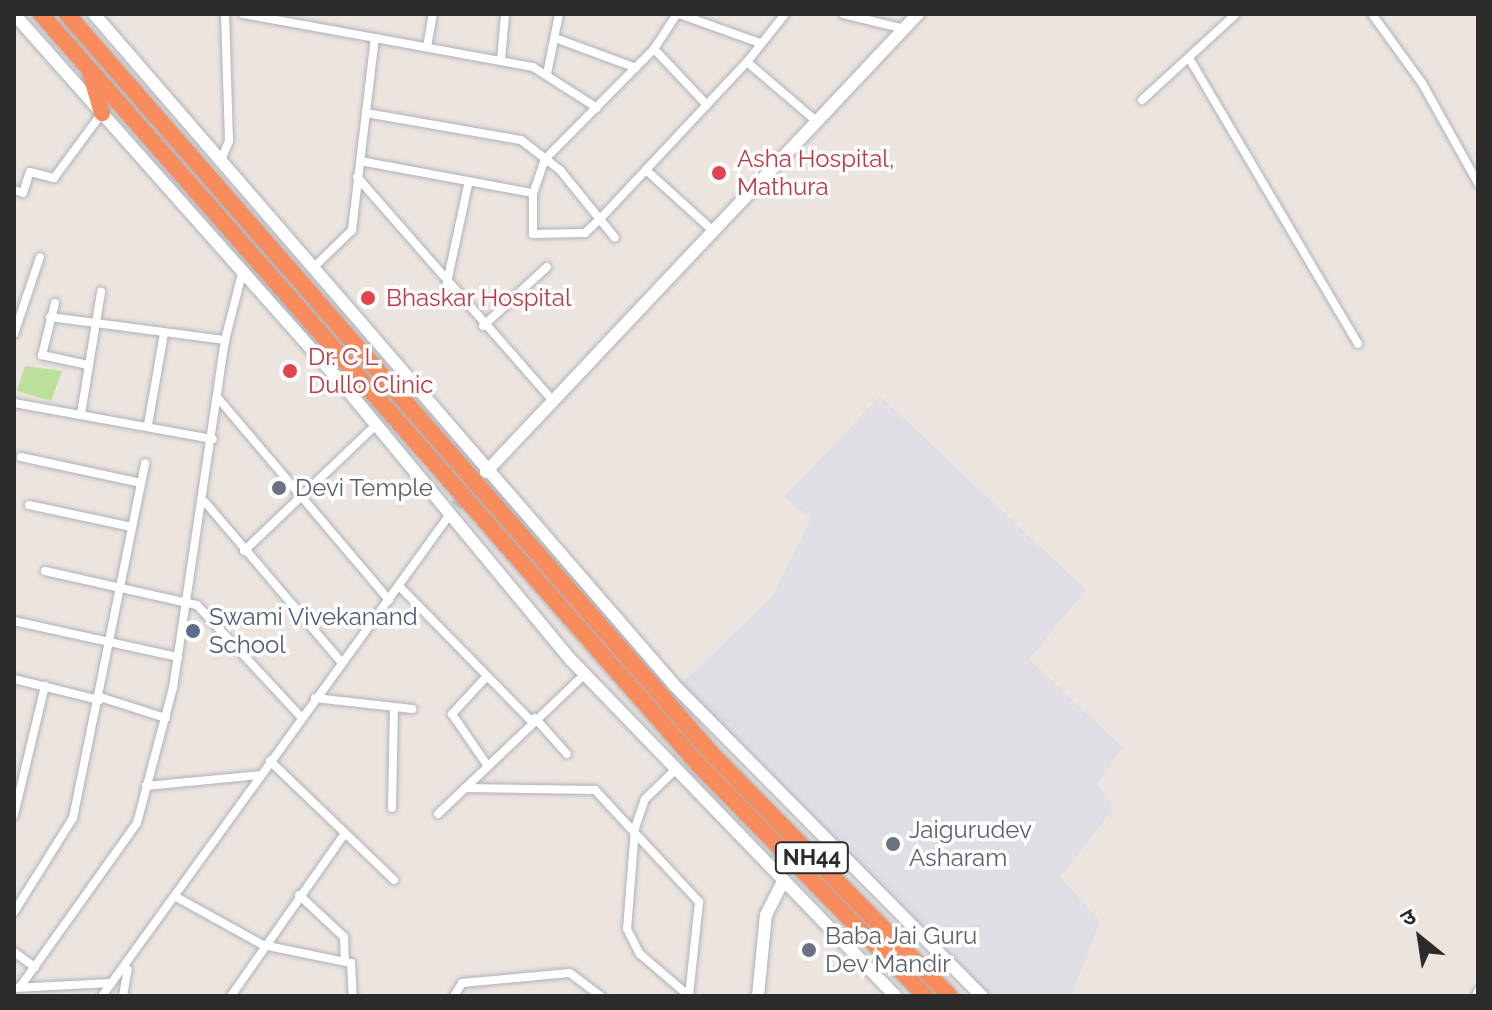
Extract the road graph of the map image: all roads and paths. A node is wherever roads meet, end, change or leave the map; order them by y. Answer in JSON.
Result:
{"nodes":[{"id":1,"x":41,"y":14,"type":"edge"},
{"id":2,"x":67,"y":14,"type":"edge"},
{"id":3,"x":94,"y":14,"type":"edge"},
{"id":4,"x":225,"y":14,"type":"edge"},
{"id":5,"x":243,"y":14,"type":"edge"},
{"id":6,"x":433,"y":14,"type":"edge"},
{"id":7,"x":505,"y":14,"type":"edge"},
{"id":8,"x":559,"y":14,"type":"edge"},
{"id":9,"x":678,"y":14,"type":"edge"},
{"id":10,"x":785,"y":14,"type":"edge"},
{"id":11,"x":843,"y":14,"type":"edge"},
{"id":12,"x":918,"y":14,"type":"edge"},
{"id":13,"x":1236,"y":14,"type":"edge"},
{"id":14,"x":1372,"y":14,"type":"edge"},
{"id":15,"x":295,"y":18,"type":"edge"},
{"id":16,"x":16,"y":20,"type":"edge"},
{"id":17,"x":905,"y":29,"type":"junction"},
{"id":18,"x":375,"y":38,"type":"junction"},
{"id":19,"x":555,"y":38,"type":"junction"},
{"id":20,"x":757,"y":42,"type":"junction"},
{"id":21,"x":427,"y":47,"type":"junction"},
{"id":22,"x":654,"y":49,"type":"junction"},
{"id":23,"x":1189,"y":58,"type":"junction"},
{"id":24,"x":501,"y":60,"type":"junction"},
{"id":25,"x":747,"y":62,"type":"junction"},
{"id":26,"x":88,"y":66,"type":"junction"},
{"id":27,"x":636,"y":68,"type":"junction"},
{"id":28,"x":547,"y":74,"type":"junction"},
{"id":29,"x":1142,"y":100,"type":"dead end"},
{"id":30,"x":707,"y":105,"type":"junction"},
{"id":31,"x":597,"y":108,"type":"junction"},
{"id":32,"x":102,"y":113,"type":"junction"},
{"id":33,"x":366,"y":113,"type":"junction"},
{"id":34,"x":815,"y":120,"type":"junction"},
{"id":35,"x":545,"y":159,"type":"junction"},
{"id":36,"x":221,"y":160,"type":"junction"},
{"id":37,"x":360,"y":161,"type":"junction"},
{"id":38,"x":646,"y":170,"type":"junction"},
{"id":39,"x":357,"y":177,"type":"junction"},
{"id":40,"x":469,"y":181,"type":"junction"},
{"id":41,"x":1478,"y":183,"type":"edge"},
{"id":42,"x":14,"y":190,"type":"edge"},
{"id":43,"x":533,"y":193,"type":"junction"},
{"id":44,"x":599,"y":220,"type":"junction"},
{"id":45,"x":710,"y":228,"type":"junction"},
{"id":46,"x":615,"y":238,"type":"dead end"},
{"id":47,"x":40,"y":257,"type":"dead end"},
{"id":48,"x":314,"y":267,"type":"junction"},
{"id":49,"x":547,"y":267,"type":"dead end"},
{"id":50,"x":243,"y":270,"type":"junction"},
{"id":51,"x":446,"y":287,"type":"junction"},
{"id":52,"x":101,"y":292,"type":"dead end"},
{"id":53,"x":55,"y":303,"type":"dead end"},
{"id":54,"x":50,"y":317,"type":"junction"},
{"id":55,"x":96,"y":321,"type":"junction"},
{"id":56,"x":483,"y":326,"type":"junction"},
{"id":57,"x":164,"y":333,"type":"junction"},
{"id":58,"x":14,"y":334,"type":"edge"},
{"id":59,"x":225,"y":340,"type":"junction"},
{"id":60,"x":1358,"y":344,"type":"dead end"},
{"id":61,"x":88,"y":365,"type":"junction"},
{"id":62,"x":217,"y":397,"type":"junction"},
{"id":63,"x":552,"y":400,"type":"junction"},
{"id":64,"x":14,"y":403,"type":"edge"},
{"id":65,"x":81,"y":414,"type":"junction"},
{"id":66,"x":148,"y":425,"type":"junction"},
{"id":67,"x":376,"y":425,"type":"junction"},
{"id":68,"x":213,"y":439,"type":"junction"},
{"id":69,"x":21,"y":457,"type":"dead end"},
{"id":70,"x":145,"y":463,"type":"dead end"},
{"id":71,"x":488,"y":470,"type":"junction"},
{"id":72,"x":141,"y":483,"type":"junction"},
{"id":73,"x":300,"y":497,"type":"junction"},
{"id":74,"x":205,"y":502,"type":"junction"},
{"id":75,"x":29,"y":505,"type":"dead end"},
{"id":76,"x":452,"y":512,"type":"junction"},
{"id":77,"x":132,"y":527,"type":"junction"},
{"id":78,"x":244,"y":551,"type":"junction"},
{"id":79,"x":45,"y":571,"type":"dead end"},
{"id":80,"x":120,"y":586,"type":"junction"},
{"id":81,"x":399,"y":586,"type":"junction"},
{"id":82,"x":186,"y":600,"type":"junction"},
{"id":83,"x":389,"y":600,"type":"junction"},
{"id":84,"x":14,"y":621,"type":"edge"},
{"id":85,"x":107,"y":643,"type":"junction"},
{"id":86,"x":178,"y":657,"type":"junction"},
{"id":87,"x":342,"y":663,"type":"junction"},
{"id":88,"x":584,"y":675,"type":"junction"},
{"id":89,"x":487,"y":676,"type":"junction"},
{"id":90,"x":14,"y":679,"type":"edge"},
{"id":91,"x":45,"y":686,"type":"junction"},
{"id":92,"x":315,"y":698,"type":"junction"},
{"id":93,"x":100,"y":699,"type":"junction"},
{"id":94,"x":394,"y":708,"type":"junction"},
{"id":95,"x":412,"y":709,"type":"dead end"},
{"id":96,"x":300,"y":716,"type":"junction"},
{"id":97,"x":166,"y":718,"type":"junction"},
{"id":98,"x":533,"y":720,"type":"junction"},
{"id":99,"x":567,"y":754,"type":"dead end"},
{"id":100,"x":270,"y":761,"type":"junction"},
{"id":101,"x":487,"y":765,"type":"junction"},
{"id":102,"x":673,"y":772,"type":"junction"},
{"id":103,"x":261,"y":775,"type":"junction"},
{"id":104,"x":18,"y":780,"type":"edge"},
{"id":105,"x":146,"y":786,"type":"junction"},
{"id":106,"x":465,"y":788,"type":"junction"},
{"id":107,"x":392,"y":808,"type":"dead end"},
{"id":108,"x":438,"y":814,"type":"dead end"},
{"id":109,"x":14,"y":815,"type":"edge"},
{"id":110,"x":635,"y":828,"type":"junction"},
{"id":111,"x":345,"y":833,"type":"junction"},
{"id":112,"x":394,"y":880,"type":"dead end"},
{"id":113,"x":782,"y":884,"type":"junction"},
{"id":114,"x":299,"y":895,"type":"junction"},
{"id":115,"x":178,"y":898,"type":"junction"},
{"id":116,"x":14,"y":912,"type":"edge"},
{"id":117,"x":263,"y":945,"type":"junction"},
{"id":118,"x":14,"y":952,"type":"edge"},
{"id":119,"x":345,"y":960,"type":"junction"},
{"id":120,"x":35,"y":967,"type":"junction"},
{"id":121,"x":128,"y":968,"type":"junction"},
{"id":122,"x":111,"y":983,"type":"junction"},
{"id":123,"x":17,"y":988,"type":"edge"},
{"id":124,"x":29,"y":992,"type":"edge"},
{"id":125,"x":102,"y":996,"type":"edge"},
{"id":126,"x":123,"y":996,"type":"edge"},
{"id":127,"x":231,"y":996,"type":"edge"},
{"id":128,"x":353,"y":996,"type":"edge"},
{"id":129,"x":454,"y":996,"type":"edge"},
{"id":130,"x":601,"y":996,"type":"edge"},
{"id":131,"x":689,"y":996,"type":"edge"},
{"id":132,"x":758,"y":996,"type":"edge"},
{"id":133,"x":895,"y":996,"type":"edge"},
{"id":134,"x":925,"y":996,"type":"edge"},
{"id":135,"x":950,"y":996,"type":"edge"},
{"id":136,"x":982,"y":996,"type":"edge"}],
"edges":[{"from":1,"to":26,"type":"highway","number":"NH44"},
{"from":2,"to":135,"type":"highway","number":"NH44"},
{"from":3,"to":36,"type":"street"},
{"from":4,"to":36,"type":"street"},
{"from":5,"to":15,"type":"street"},
{"from":6,"to":21,"type":"street"},
{"from":7,"to":24,"type":"street"},
{"from":8,"to":19,"type":"street"},
{"from":9,"to":20,"type":"street"},
{"from":9,"to":22,"type":"street"},
{"from":10,"to":20,"type":"street"},
{"from":11,"to":17,"type":"street"},
{"from":12,"to":17,"type":"street"},
{"from":13,"to":23,"type":"street"},
{"from":14,"to":41,"type":"street"},
{"from":15,"to":18,"type":"street"},
{"from":16,"to":32,"type":"street"},
{"from":17,"to":34,"type":"street"},
{"from":18,"to":21,"type":"street"},
{"from":18,"to":33,"type":"street"},
{"from":19,"to":27,"type":"street"},
{"from":19,"to":28,"type":"street"},
{"from":20,"to":25,"type":"street"},
{"from":21,"to":24,"type":"street"},
{"from":22,"to":27,"type":"street"},
{"from":22,"to":30,"type":"street"},
{"from":23,"to":29,"type":"street"},
{"from":23,"to":60,"type":"street"},
{"from":24,"to":28,"type":"street"},
{"from":25,"to":30,"type":"street"},
{"from":25,"to":34,"type":"street"},
{"from":26,"to":32,"type":"highway"},
{"from":26,"to":134,"type":"highway","number":"NH44"},
{"from":27,"to":31,"type":"street"},
{"from":28,"to":31,"type":"street"},
{"from":30,"to":38,"type":"street"},
{"from":31,"to":35,"type":"street"},
{"from":32,"to":42,"type":"street"},
{"from":32,"to":50,"type":"street"},
{"from":33,"to":35,"type":"street"},
{"from":33,"to":37,"type":"street"},
{"from":34,"to":45,"type":"street"},
{"from":35,"to":43,"type":"street"},
{"from":35,"to":44,"type":"street"},
{"from":36,"to":48,"type":"street"},
{"from":37,"to":39,"type":"street"},
{"from":37,"to":40,"type":"street"},
{"from":38,"to":44,"type":"street"},
{"from":38,"to":45,"type":"street"},
{"from":39,"to":48,"type":"street"},
{"from":39,"to":51,"type":"street"},
{"from":40,"to":43,"type":"street"},
{"from":40,"to":51,"type":"street"},
{"from":43,"to":44,"type":"street"},
{"from":44,"to":46,"type":"street"},
{"from":45,"to":63,"type":"street"},
{"from":47,"to":58,"type":"street"},
{"from":48,"to":71,"type":"street"},
{"from":49,"to":56,"type":"street"},
{"from":50,"to":59,"type":"street"},
{"from":50,"to":67,"type":"street"},
{"from":51,"to":56,"type":"street"},
{"from":52,"to":55,"type":"street"},
{"from":53,"to":54,"type":"street"},
{"from":54,"to":55,"type":"street"},
{"from":54,"to":61,"type":"street"},
{"from":55,"to":57,"type":"street"},
{"from":55,"to":61,"type":"street"},
{"from":56,"to":63,"type":"street"},
{"from":57,"to":59,"type":"street"},
{"from":57,"to":66,"type":"street"},
{"from":59,"to":62,"type":"street"},
{"from":61,"to":65,"type":"street"},
{"from":62,"to":68,"type":"street"},
{"from":62,"to":73,"type":"street"},
{"from":63,"to":71,"type":"street"},
{"from":64,"to":65,"type":"street"},
{"from":65,"to":66,"type":"street"},
{"from":66,"to":68,"type":"street"},
{"from":67,"to":73,"type":"street"},
{"from":67,"to":76,"type":"street"},
{"from":68,"to":74,"type":"street"},
{"from":69,"to":72,"type":"street"},
{"from":70,"to":72,"type":"street"},
{"from":71,"to":136,"type":"street"},
{"from":72,"to":77,"type":"street"},
{"from":73,"to":78,"type":"street"},
{"from":73,"to":83,"type":"street"},
{"from":74,"to":78,"type":"street"},
{"from":74,"to":82,"type":"street"},
{"from":75,"to":77,"type":"street"},
{"from":76,"to":81,"type":"street"},
{"from":76,"to":88,"type":"street"},
{"from":77,"to":80,"type":"street"},
{"from":78,"to":87,"type":"street"},
{"from":79,"to":80,"type":"street"},
{"from":80,"to":82,"type":"street"},
{"from":80,"to":85,"type":"street"},
{"from":81,"to":83,"type":"street"},
{"from":81,"to":89,"type":"street"},
{"from":82,"to":86,"type":"street"},
{"from":82,"to":96,"type":"street"},
{"from":83,"to":87,"type":"street"},
{"from":84,"to":85,"type":"street"},
{"from":85,"to":86,"type":"street"},
{"from":85,"to":93,"type":"street"},
{"from":86,"to":97,"type":"street"},
{"from":87,"to":92,"type":"street"},
{"from":88,"to":98,"type":"street"},
{"from":88,"to":102,"type":"street"},
{"from":89,"to":98,"type":"street"},
{"from":89,"to":101,"type":"street"},
{"from":90,"to":91,"type":"street"},
{"from":91,"to":93,"type":"street"},
{"from":91,"to":104,"type":"street"},
{"from":92,"to":94,"type":"street"},
{"from":92,"to":96,"type":"street"},
{"from":93,"to":97,"type":"street"},
{"from":93,"to":116,"type":"street"},
{"from":94,"to":95,"type":"street"},
{"from":94,"to":107,"type":"street"},
{"from":96,"to":100,"type":"street"},
{"from":97,"to":105,"type":"street"},
{"from":98,"to":99,"type":"street"},
{"from":98,"to":101,"type":"street"},
{"from":100,"to":103,"type":"street"},
{"from":100,"to":111,"type":"street"},
{"from":101,"to":106,"type":"street"},
{"from":102,"to":110,"type":"street"},
{"from":102,"to":113,"type":"street"},
{"from":103,"to":105,"type":"street"},
{"from":103,"to":115,"type":"street"},
{"from":104,"to":109,"type":"street"},
{"from":105,"to":120,"type":"street"},
{"from":106,"to":108,"type":"street"},
{"from":106,"to":110,"type":"street"},
{"from":110,"to":131,"type":"street"},
{"from":110,"to":131,"type":"street"},
{"from":111,"to":112,"type":"street"},
{"from":111,"to":114,"type":"street"},
{"from":113,"to":132,"type":"street"},
{"from":113,"to":133,"type":"street"},
{"from":114,"to":117,"type":"street"},
{"from":114,"to":119,"type":"street"},
{"from":115,"to":117,"type":"street"},
{"from":115,"to":121,"type":"street"},
{"from":117,"to":119,"type":"street"},
{"from":117,"to":127,"type":"street"},
{"from":118,"to":120,"type":"street"},
{"from":119,"to":128,"type":"street"},
{"from":120,"to":123,"type":"street"},
{"from":121,"to":122,"type":"street"},
{"from":121,"to":126,"type":"street"},
{"from":122,"to":124,"type":"street"},
{"from":122,"to":125,"type":"street"},
{"from":123,"to":124,"type":"street"},
{"from":129,"to":130,"type":"street"}]}
